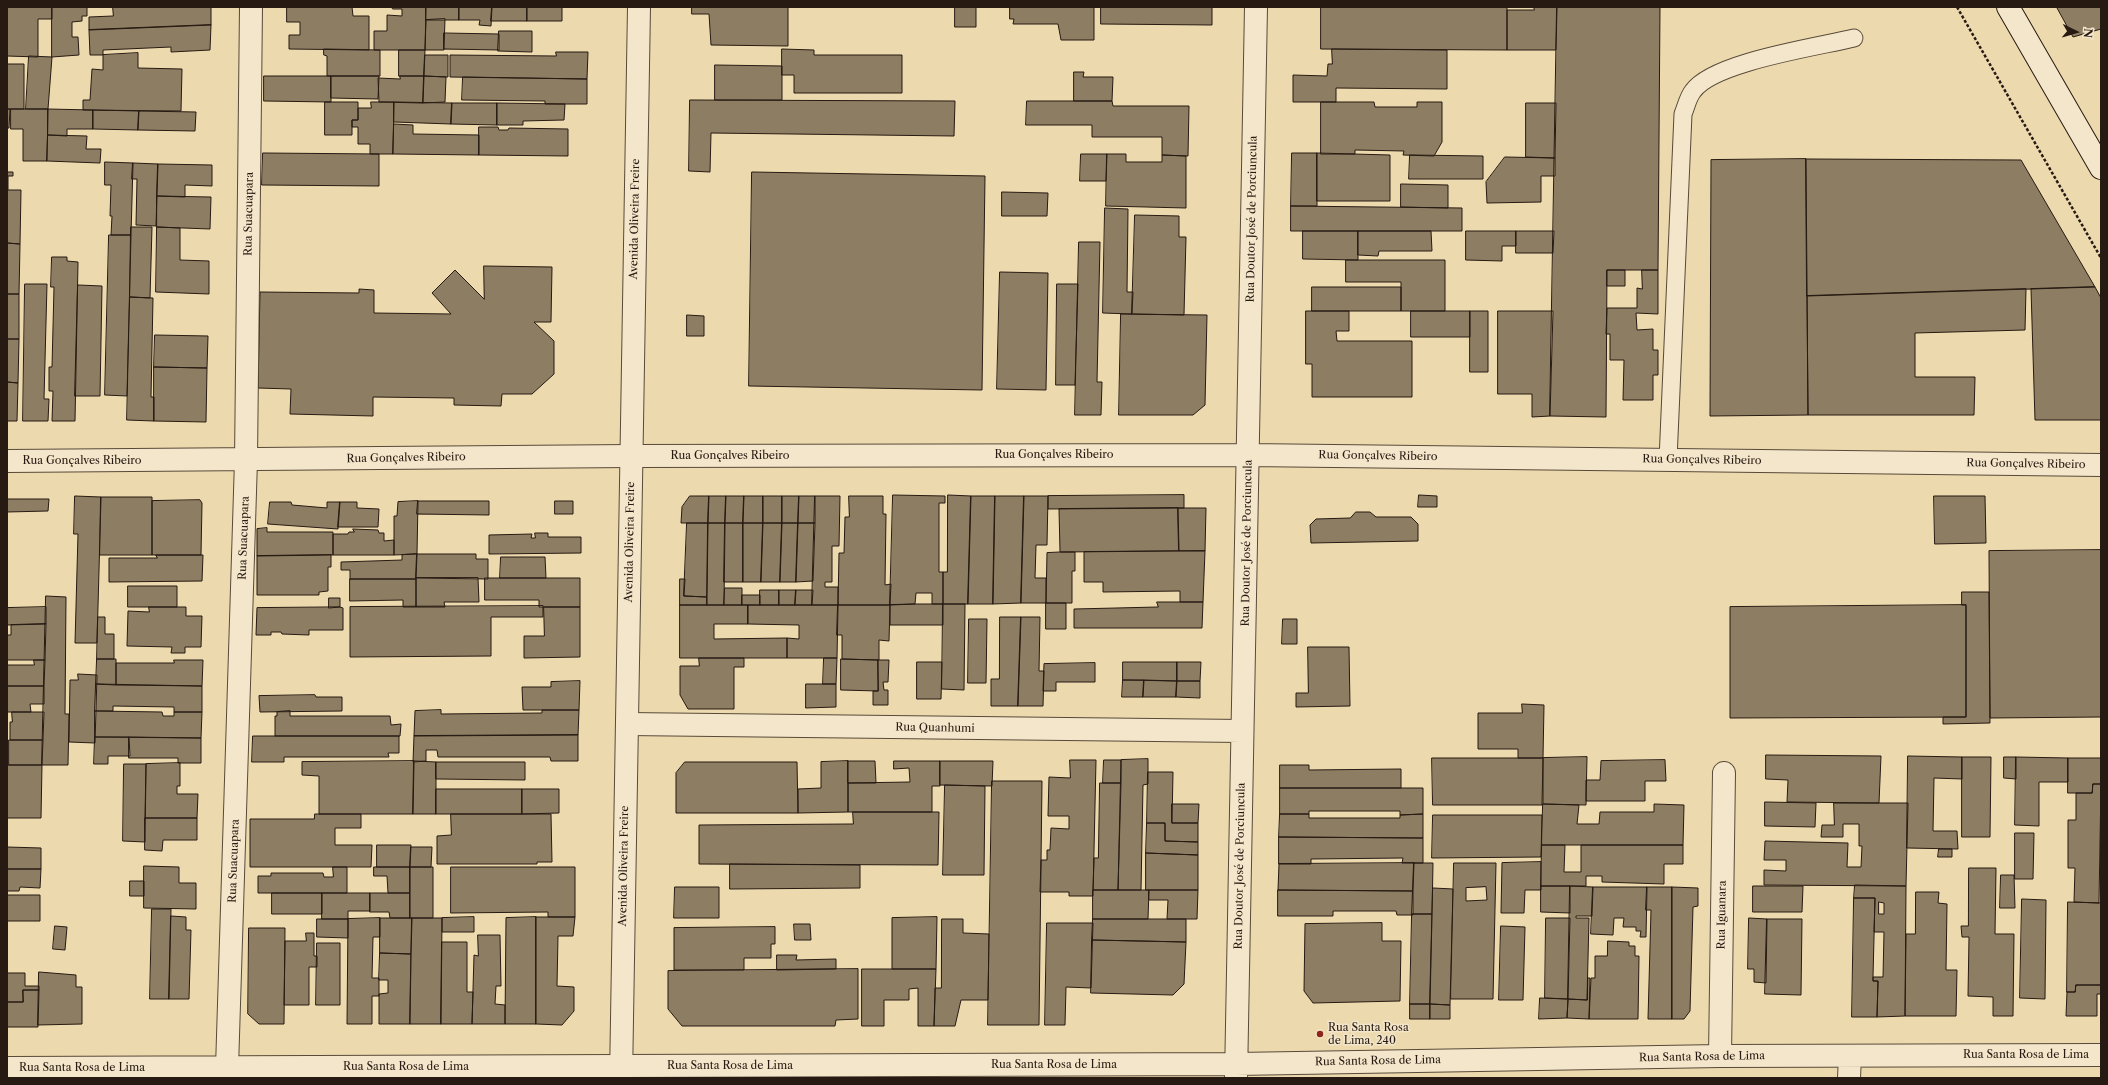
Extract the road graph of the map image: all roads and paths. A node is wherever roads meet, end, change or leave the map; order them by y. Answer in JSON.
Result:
{"nodes":[{"id":1,"x":251,"y":7,"type":"edge"},
{"id":2,"x":639,"y":7,"type":"edge"},
{"id":3,"x":1256,"y":7,"type":"edge"},
{"id":4,"x":1957,"y":7,"type":"edge"},
{"id":5,"x":2008,"y":7,"type":"edge"},
{"id":6,"x":1854,"y":38,"type":"dead end"},
{"id":7,"x":2101,"y":168,"type":"edge"},
{"id":8,"x":2101,"y":258,"type":"edge"},
{"id":9,"x":1248,"y":455,"type":"junction"},
{"id":10,"x":631,"y":456,"type":"junction"},
{"id":11,"x":246,"y":460,"type":"junction"},
{"id":12,"x":1668,"y":460,"type":"junction"},
{"id":13,"x":7,"y":462,"type":"edge"},
{"id":14,"x":2101,"y":465,"type":"edge"},
{"id":15,"x":627,"y":724,"type":"junction"},
{"id":16,"x":1242,"y":731,"type":"junction"},
{"id":17,"x":1724,"y":773,"type":"dead end"},
{"id":18,"x":2101,"y":1055,"type":"edge"},
{"id":19,"x":1720,"y":1056,"type":"junction"},
{"id":20,"x":1850,"y":1056,"type":"junction"},
{"id":21,"x":7,"y":1068,"type":"edge"},
{"id":22,"x":228,"y":1068,"type":"junction"},
{"id":23,"x":1236,"y":1071,"type":"edge"},
{"id":24,"x":621,"y":1072,"type":"edge"},
{"id":25,"x":1849,"y":1078,"type":"edge"}],
"edges":[{"from":1,"to":11,"type":"street","name":"Rua Suacuapara"},
{"from":2,"to":10,"type":"street","name":"Avenida Oliveira Freire"},
{"from":3,"to":9,"type":"street","name":"Rua Doutor José de Porciuncula"},
{"from":4,"to":8,"type":"path"},
{"from":5,"to":7,"type":"street"},
{"from":6,"to":12,"type":"lane"},
{"from":9,"to":10,"type":"street","name":"Rua Gonçalves Ribeiro"},
{"from":9,"to":12,"type":"street","name":"Rua Gonçalves Ribeiro"},
{"from":9,"to":16,"type":"street","name":"Rua Doutor José de Porciuncula"},
{"from":10,"to":11,"type":"street","name":"Rua Gonçalves Ribeiro"},
{"from":10,"to":15,"type":"street","name":"Avenida Oliveira Freire"},
{"from":11,"to":13,"type":"street","name":"Rua Gonçalves Ribeiro"},
{"from":11,"to":22,"type":"street","name":"Rua Suacuapara"},
{"from":12,"to":14,"type":"street","name":"Rua Gonçalves Ribeiro"},
{"from":15,"to":16,"type":"street","name":"Rua Quanhumi"},
{"from":15,"to":24,"type":"street","name":"Avenida Oliveira Freire"},
{"from":16,"to":23,"type":"street","name":"Rua Doutor José de Porciuncula"},
{"from":17,"to":19,"type":"street","name":"Rua Iguanara"},
{"from":18,"to":20,"type":"street","name":"Rua Santa Rosa de Lima"},
{"from":19,"to":20,"type":"street","name":"Rua Santa Rosa de Lima"},
{"from":19,"to":23,"type":"street","name":"Rua Santa Rosa de Lima"},
{"from":20,"to":25,"type":"street"},
{"from":21,"to":22,"type":"street","name":"Rua Santa Rosa de Lima"},
{"from":22,"to":24,"type":"street","name":"Rua Santa Rosa de Lima"},
{"from":23,"to":24,"type":"street","name":"Rua Santa Rosa de Lima"}]}
